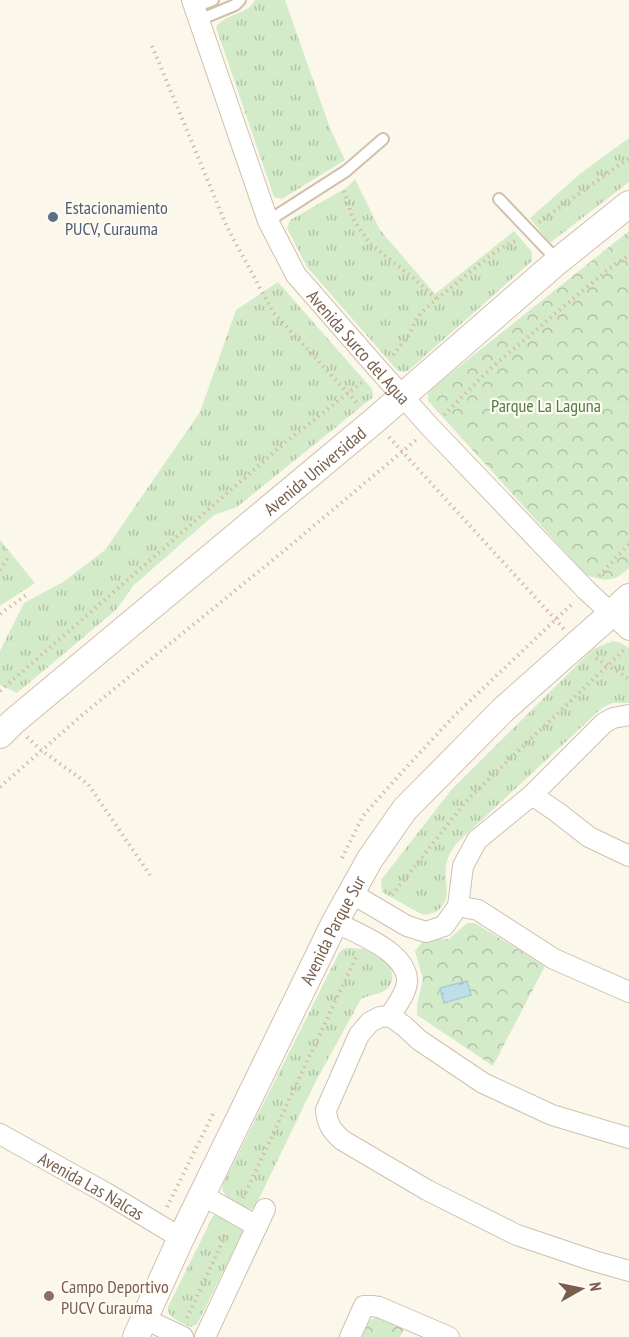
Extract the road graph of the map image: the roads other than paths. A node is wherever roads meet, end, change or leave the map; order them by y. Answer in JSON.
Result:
{"nodes":[{"id":1,"x":213,"y":0,"type":"edge"},
{"id":2,"x":240,"y":0,"type":"edge"},
{"id":3,"x":195,"y":9,"type":"edge"},
{"id":4,"x":383,"y":139,"type":"dead end"},
{"id":5,"x":499,"y":199,"type":"dead end"},
{"id":6,"x":629,"y":204,"type":"edge"},
{"id":7,"x":268,"y":221,"type":"junction"},
{"id":8,"x":558,"y":261,"type":"junction"},
{"id":9,"x":403,"y":397,"type":"junction"},
{"id":10,"x":623,"y":613,"type":"edge"},
{"id":11,"x":629,"y":716,"type":"edge"},
{"id":12,"x":0,"y":735,"type":"edge"},
{"id":13,"x":532,"y":795,"type":"junction"},
{"id":14,"x":629,"y":856,"type":"edge"},
{"id":15,"x":351,"y":893,"type":"junction"},
{"id":16,"x":458,"y":906,"type":"junction"},
{"id":17,"x":335,"y":921,"type":"junction"},
{"id":18,"x":629,"y":992,"type":"edge"},
{"id":19,"x":390,"y":1016,"type":"junction"},
{"id":20,"x":0,"y":1134,"type":"edge"},
{"id":21,"x":629,"y":1138,"type":"edge"},
{"id":22,"x":202,"y":1196,"type":"junction"},
{"id":23,"x":181,"y":1238,"type":"junction"},
{"id":24,"x":629,"y":1271,"type":"edge"},
{"id":25,"x":141,"y":1328,"type":"edge"},
{"id":26,"x":181,"y":1336,"type":"edge"},
{"id":27,"x":205,"y":1337,"type":"edge"},
{"id":28,"x":350,"y":1337,"type":"edge"},
{"id":29,"x":449,"y":1337,"type":"edge"}],
"edges":[{"from":1,"to":3,"type":"lane"},
{"from":2,"to":3,"type":"lane"},
{"from":3,"to":7,"type":"street","name":"Avenida Surco del Agua"},
{"from":4,"to":7,"type":"lane"},
{"from":5,"to":8,"type":"lane"},
{"from":6,"to":8,"type":"street","name":"Avenida Universidad"},
{"from":7,"to":9,"type":"street","name":"Avenida Surco del Agua"},
{"from":8,"to":9,"type":"street","name":"Avenida Universidad"},
{"from":9,"to":10,"type":"street","name":"Avenida Surco del Agua"},
{"from":9,"to":12,"type":"street","name":"Avenida Universidad"},
{"from":10,"to":15,"type":"street","name":"Avenida Parque Sur"},
{"from":11,"to":13,"type":"street"},
{"from":13,"to":14,"type":"street"},
{"from":13,"to":16,"type":"street"},
{"from":15,"to":16,"type":"street"},
{"from":15,"to":17,"type":"street","name":"Avenida Parque Sur"},
{"from":16,"to":18,"type":"street"},
{"from":17,"to":19,"type":"street"},
{"from":17,"to":22,"type":"street","name":"Avenida Parque Sur"},
{"from":19,"to":21,"type":"street"},
{"from":19,"to":24,"type":"street"},
{"from":20,"to":23,"type":"street","name":"Avenida Las Nalcas"},
{"from":22,"to":23,"type":"street","name":"Avenida Parque Sur"},
{"from":22,"to":27,"type":"street"},
{"from":23,"to":25,"type":"street","name":"Avenida Parque Sur"},
{"from":25,"to":26,"type":"street"},
{"from":28,"to":29,"type":"street"}]}
